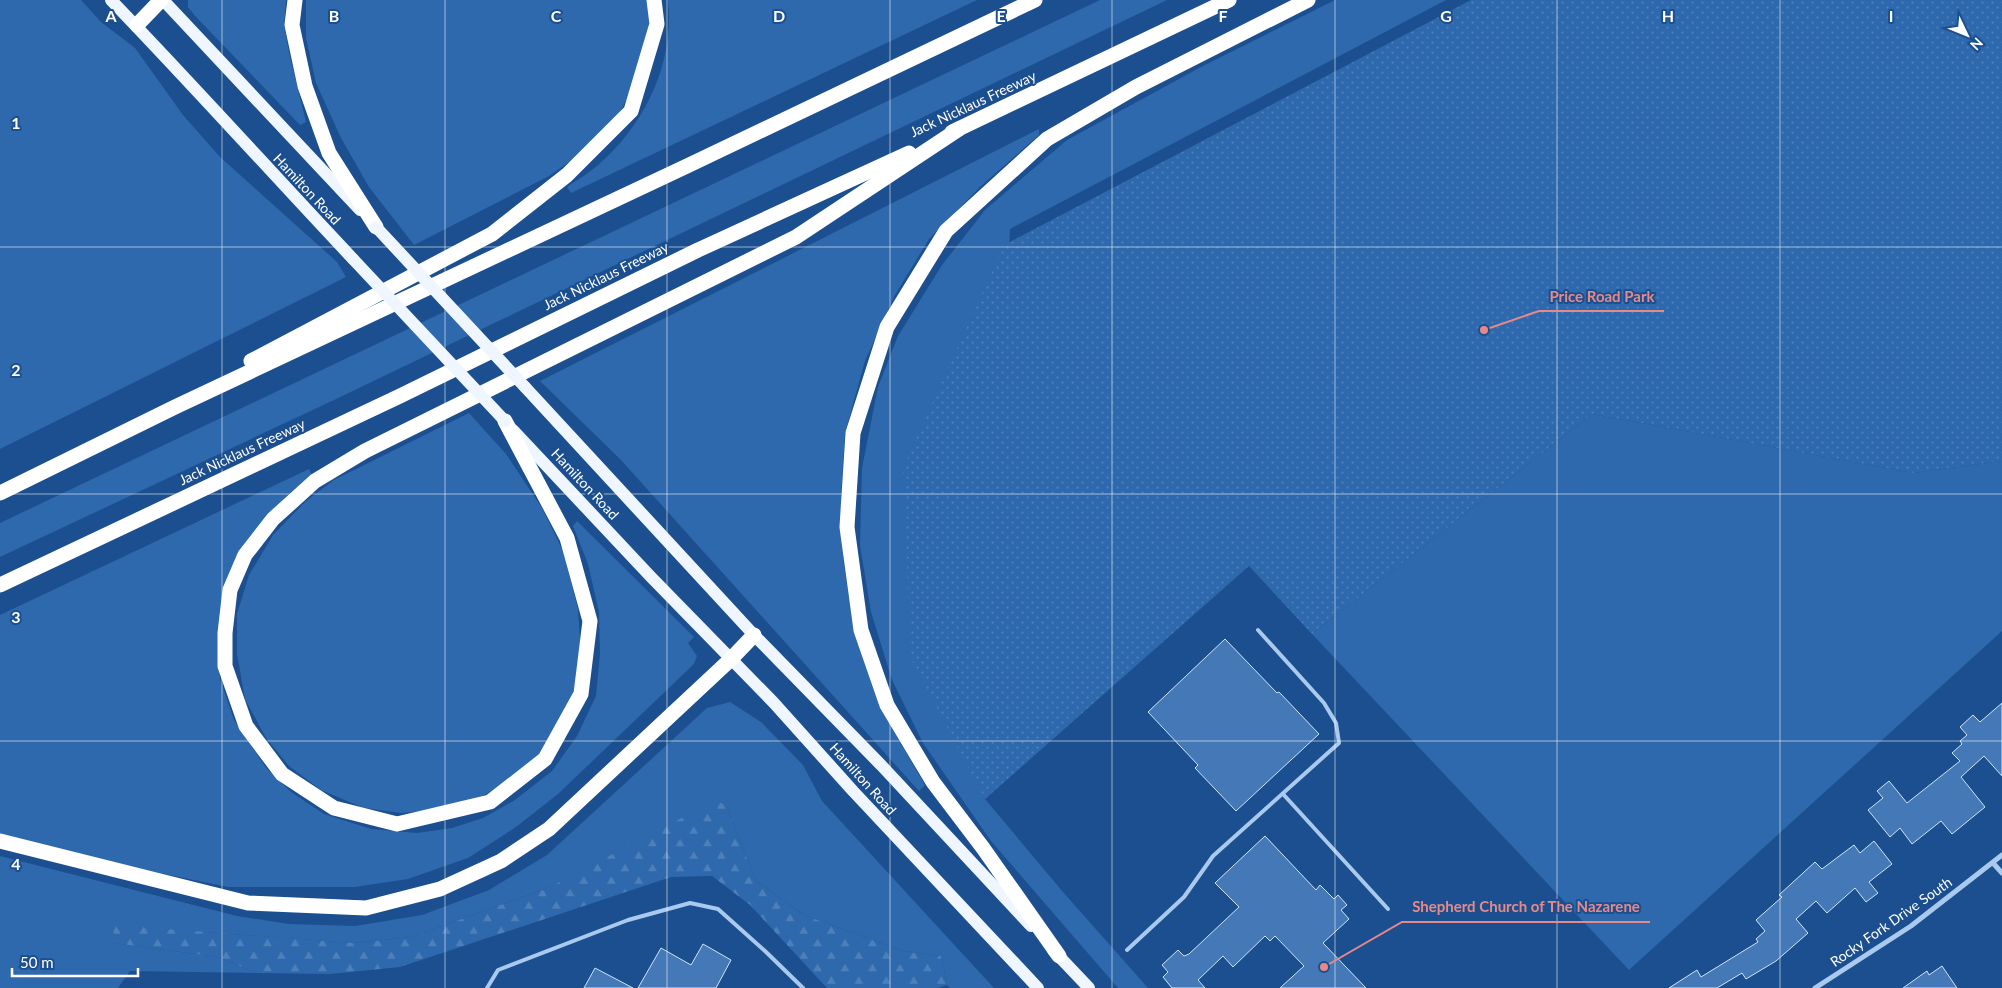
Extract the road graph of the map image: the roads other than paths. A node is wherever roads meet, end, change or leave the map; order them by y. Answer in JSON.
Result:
{"nodes":[{"id":1,"x":111,"y":0,"type":"edge"},
{"id":2,"x":162,"y":0,"type":"edge"},
{"id":3,"x":295,"y":0,"type":"edge"},
{"id":4,"x":654,"y":0,"type":"edge"},
{"id":5,"x":1035,"y":0,"type":"edge"},
{"id":6,"x":1229,"y":0,"type":"edge"},
{"id":7,"x":1308,"y":0,"type":"edge"},
{"id":8,"x":137,"y":25,"type":"junction"},
{"id":9,"x":959,"y":129,"type":"junction"},
{"id":10,"x":376,"y":227,"type":"junction"},
{"id":11,"x":504,"y":421,"type":"junction"},
{"id":12,"x":25,"y":481,"type":"junction"},
{"id":13,"x":0,"y":493,"type":"edge"},
{"id":14,"x":0,"y":585,"type":"edge"},
{"id":15,"x":1258,"y":630,"type":"dead end"},
{"id":16,"x":754,"y":635,"type":"junction"},
{"id":17,"x":731,"y":659,"type":"junction"},
{"id":18,"x":1283,"y":794,"type":"junction"},
{"id":19,"x":0,"y":841,"type":"edge"},
{"id":20,"x":2002,"y":855,"type":"edge"},
{"id":21,"x":1993,"y":863,"type":"junction"},
{"id":22,"x":2002,"y":873,"type":"edge"},
{"id":23,"x":1388,"y":909,"type":"dead end"},
{"id":24,"x":1127,"y":950,"type":"dead end"},
{"id":25,"x":1059,"y":956,"type":"junction"},
{"id":26,"x":487,"y":988,"type":"edge"},
{"id":27,"x":803,"y":988,"type":"edge"},
{"id":28,"x":1038,"y":988,"type":"edge"},
{"id":29,"x":1089,"y":988,"type":"edge"},
{"id":30,"x":1815,"y":988,"type":"edge"}],
"edges":[{"from":1,"to":8,"type":"main road","name":"Hamilton Road"},
{"from":2,"to":8,"type":"highway"},
{"from":2,"to":10,"type":"main road","name":"Hamilton Road"},
{"from":3,"to":10,"type":"highway"},
{"from":4,"to":12,"type":"highway"},
{"from":5,"to":12,"type":"highway"},
{"from":6,"to":9,"type":"highway","name":"Jack Nicklaus Freeway"},
{"from":7,"to":25,"type":"highway"},
{"from":8,"to":11,"type":"main road","name":"Hamilton Road","bridge":true},
{"from":9,"to":11,"type":"highway"},
{"from":9,"to":14,"type":"highway","name":"Jack Nicklaus Freeway"},
{"from":10,"to":16,"type":"main road","name":"Hamilton Road","bridge":true},
{"from":11,"to":17,"type":"main road","name":"Hamilton Road"},
{"from":12,"to":13,"type":"highway"},
{"from":15,"to":18,"type":"lane"},
{"from":16,"to":17,"type":"highway"},
{"from":16,"to":25,"type":"main road","name":"Hamilton Road"},
{"from":17,"to":19,"type":"highway"},
{"from":17,"to":28,"type":"main road","name":"Hamilton Road"},
{"from":18,"to":23,"type":"lane"},
{"from":18,"to":24,"type":"lane"},
{"from":20,"to":21,"type":"street","name":"Rocky Fork Drive South"},
{"from":21,"to":22,"type":"street"},
{"from":21,"to":30,"type":"street","name":"Rocky Fork Drive South"},
{"from":25,"to":29,"type":"main road","name":"Hamilton Road"},
{"from":26,"to":27,"type":"lane"}]}
